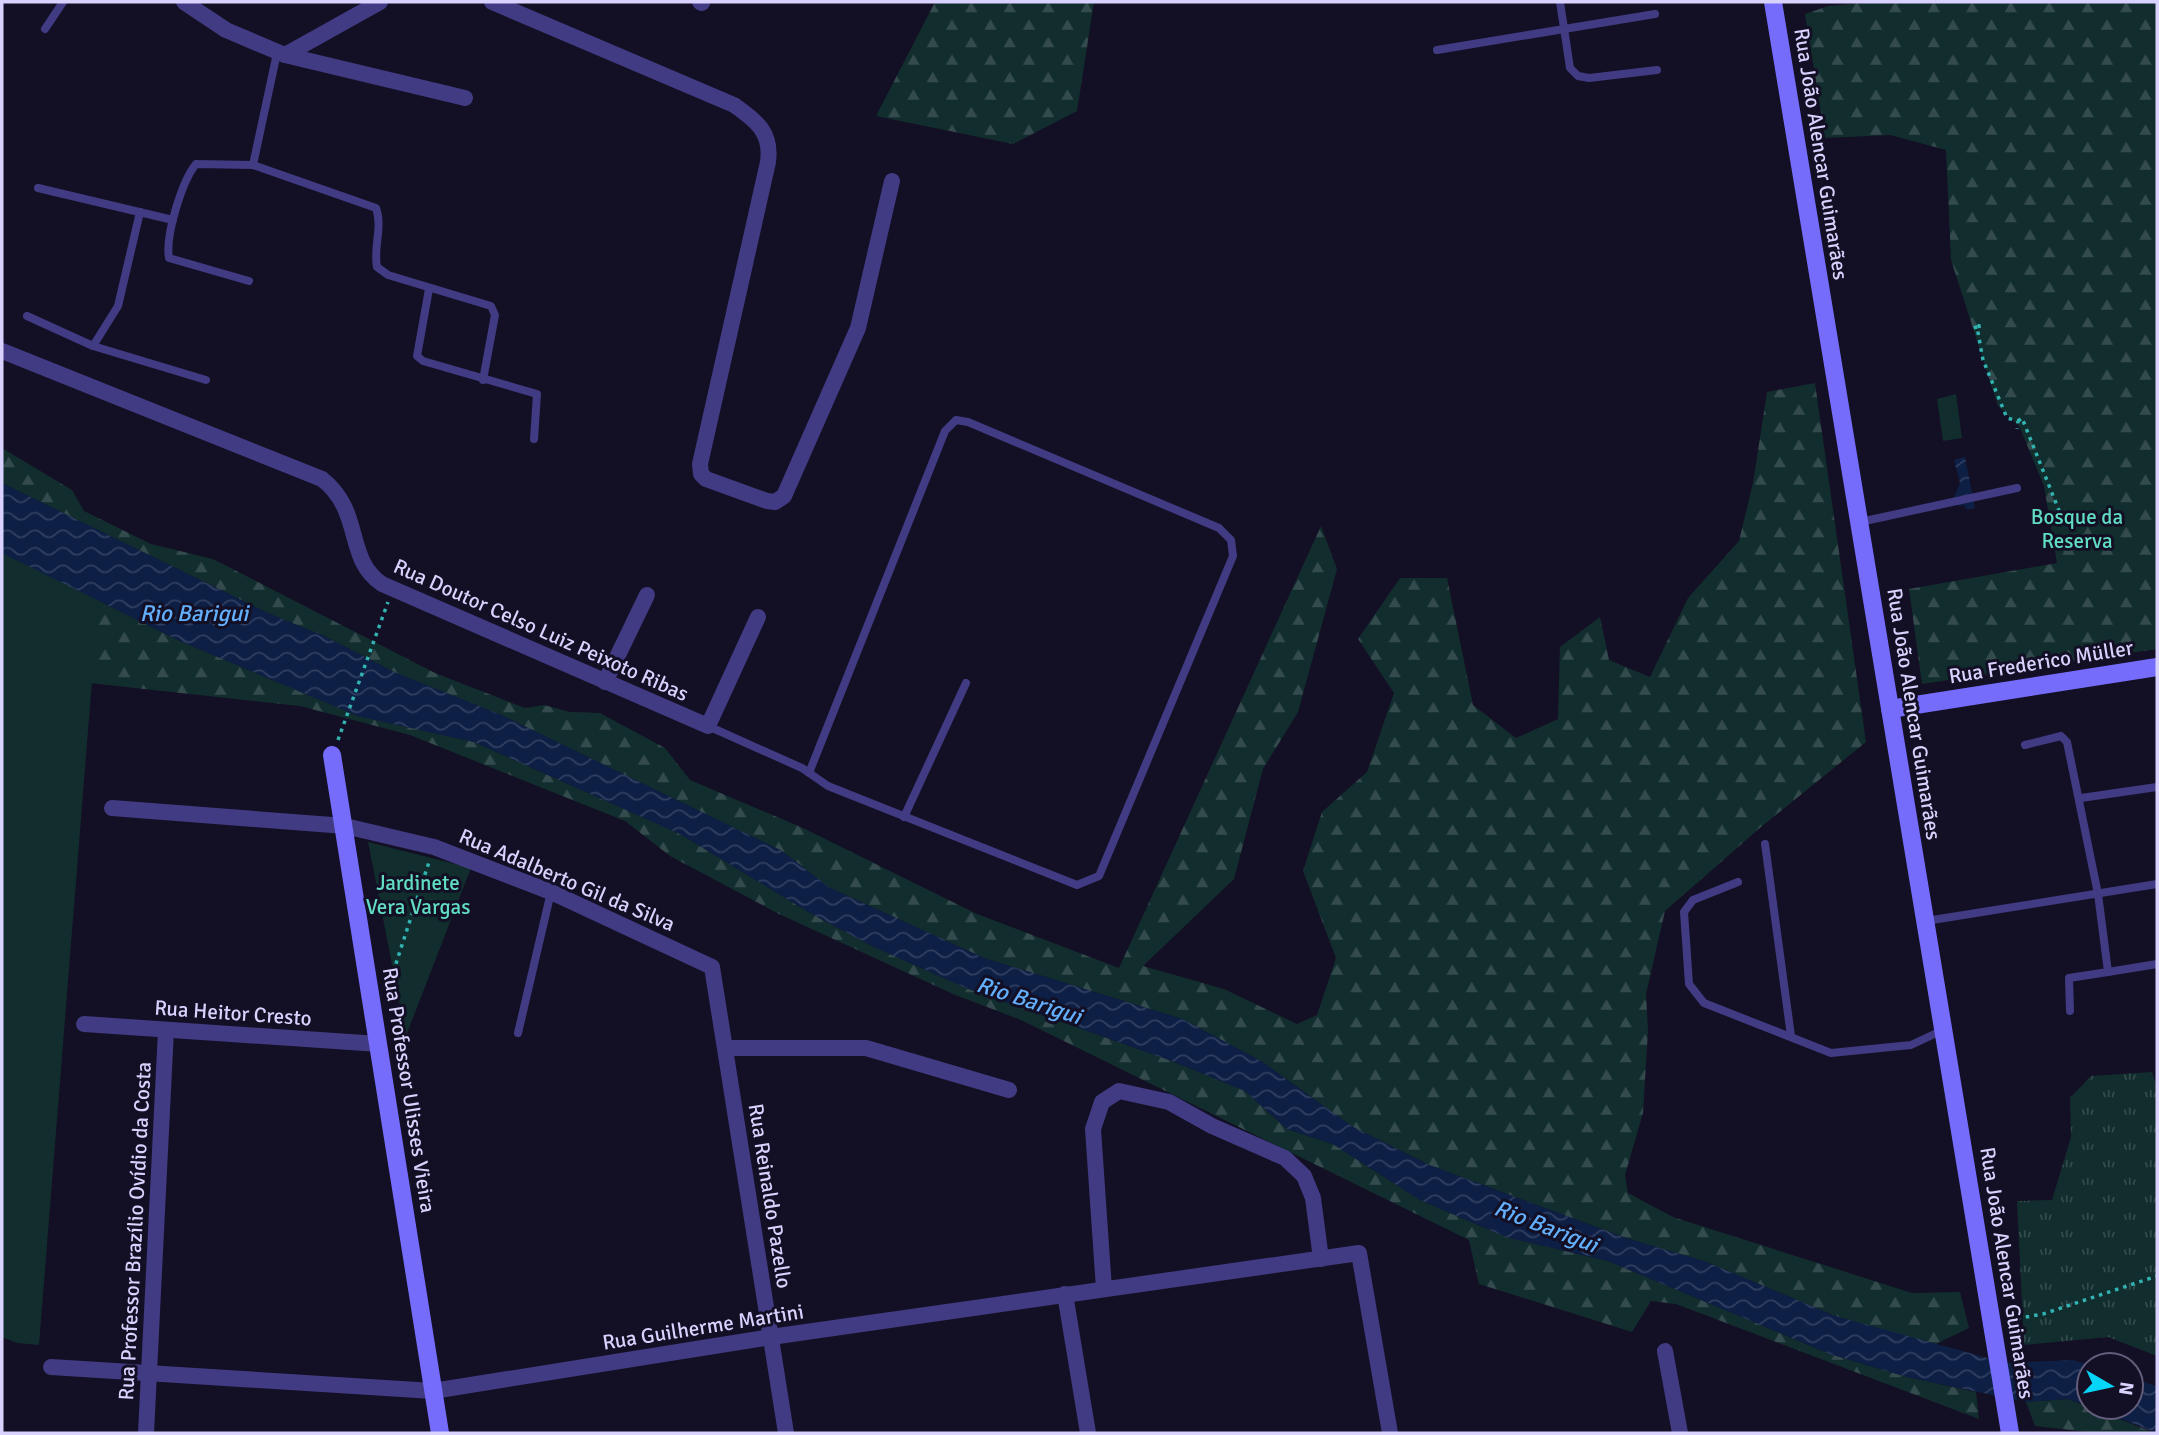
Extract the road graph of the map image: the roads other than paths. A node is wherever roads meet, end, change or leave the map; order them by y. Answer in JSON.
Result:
{"nodes":[{"id":1,"x":63,"y":2,"type":"edge"},
{"id":2,"x":184,"y":2,"type":"edge"},
{"id":3,"x":380,"y":2,"type":"edge"},
{"id":4,"x":1560,"y":2,"type":"edge"},
{"id":5,"x":1773,"y":2,"type":"edge"},
{"id":6,"x":498,"y":5,"type":"edge"},
{"id":7,"x":1655,"y":14,"type":"dead end"},
{"id":8,"x":45,"y":29,"type":"dead end"},
{"id":9,"x":1563,"y":29,"type":"junction"},
{"id":10,"x":1437,"y":50,"type":"dead end"},
{"id":11,"x":281,"y":54,"type":"junction"},
{"id":12,"x":1657,"y":70,"type":"dead end"},
{"id":13,"x":465,"y":99,"type":"dead end"},
{"id":14,"x":253,"y":165,"type":"junction"},
{"id":15,"x":892,"y":181,"type":"dead end"},
{"id":16,"x":38,"y":188,"type":"dead end"},
{"id":17,"x":140,"y":212,"type":"junction"},
{"id":18,"x":173,"y":220,"type":"junction"},
{"id":19,"x":248,"y":281,"type":"dead end"},
{"id":20,"x":429,"y":289,"type":"junction"},
{"id":21,"x":27,"y":316,"type":"dead end"},
{"id":22,"x":93,"y":346,"type":"junction"},
{"id":23,"x":2,"y":351,"type":"edge"},
{"id":24,"x":206,"y":380,"type":"dead end"},
{"id":25,"x":483,"y":380,"type":"junction"},
{"id":26,"x":534,"y":439,"type":"dead end"},
{"id":27,"x":2017,"y":488,"type":"dead end"},
{"id":28,"x":1860,"y":522,"type":"junction"},
{"id":29,"x":647,"y":595,"type":"dead end"},
{"id":30,"x":758,"y":617,"type":"dead end"},
{"id":31,"x":2157,"y":667,"type":"edge"},
{"id":32,"x":606,"y":682,"type":"junction"},
{"id":33,"x":966,"y":683,"type":"dead end"},
{"id":34,"x":1890,"y":709,"type":"junction"},
{"id":35,"x":708,"y":726,"type":"junction"},
{"id":36,"x":2025,"y":745,"type":"dead end"},
{"id":37,"x":332,"y":755,"type":"dead end"},
{"id":38,"x":809,"y":773,"type":"junction"},
{"id":39,"x":2157,"y":787,"type":"edge"},
{"id":40,"x":2081,"y":797,"type":"junction"},
{"id":41,"x":112,"y":808,"type":"dead end"},
{"id":42,"x":904,"y":817,"type":"junction"},
{"id":43,"x":345,"y":826,"type":"junction"},
{"id":44,"x":1765,"y":844,"type":"dead end"},
{"id":45,"x":1738,"y":882,"type":"dead end"},
{"id":46,"x":2157,"y":884,"type":"edge"},
{"id":47,"x":551,"y":891,"type":"junction"},
{"id":48,"x":2098,"y":894,"type":"junction"},
{"id":49,"x":1926,"y":921,"type":"junction"},
{"id":50,"x":2157,"y":964,"type":"edge"},
{"id":51,"x":712,"y":967,"type":"joint"},
{"id":52,"x":2108,"y":971,"type":"junction"},
{"id":53,"x":2070,"y":1011,"type":"dead end"},
{"id":54,"x":84,"y":1024,"type":"dead end"},
{"id":55,"x":166,"y":1030,"type":"junction"},
{"id":56,"x":1944,"y":1030,"type":"junction"},
{"id":57,"x":518,"y":1032,"type":"dead end"},
{"id":58,"x":1791,"y":1037,"type":"junction"},
{"id":59,"x":379,"y":1044,"type":"junction"},
{"id":60,"x":725,"y":1048,"type":"junction"},
{"id":61,"x":1009,"y":1090,"type":"dead end"},
{"id":62,"x":1321,"y":1259,"type":"junction"},
{"id":63,"x":1104,"y":1289,"type":"junction"},
{"id":64,"x":1065,"y":1294,"type":"junction"},
{"id":65,"x":771,"y":1337,"type":"junction"},
{"id":66,"x":1665,"y":1350,"type":"dead end"},
{"id":67,"x":51,"y":1367,"type":"dead end"},
{"id":68,"x":150,"y":1373,"type":"junction"},
{"id":69,"x":433,"y":1391,"type":"junction"},
{"id":70,"x":146,"y":1433,"type":"edge"},
{"id":71,"x":440,"y":1433,"type":"edge"},
{"id":72,"x":786,"y":1433,"type":"edge"},
{"id":73,"x":1088,"y":1433,"type":"edge"},
{"id":74,"x":1390,"y":1433,"type":"edge"},
{"id":75,"x":1680,"y":1433,"type":"edge"},
{"id":76,"x":2010,"y":1433,"type":"edge"}],
"edges":[{"from":1,"to":8,"type":"lane"},
{"from":2,"to":11,"type":"street"},
{"from":3,"to":11,"type":"street"},
{"from":4,"to":9,"type":"lane"},
{"from":5,"to":28,"type":"main road","name":"Rua João Alencar Guimarães"},
{"from":6,"to":15,"type":"street"},
{"from":7,"to":9,"type":"lane"},
{"from":9,"to":10,"type":"lane"},
{"from":9,"to":12,"type":"lane"},
{"from":11,"to":13,"type":"street"},
{"from":11,"to":14,"type":"lane"},
{"from":14,"to":18,"type":"lane"},
{"from":14,"to":20,"type":"lane"},
{"from":16,"to":17,"type":"lane"},
{"from":17,"to":18,"type":"lane"},
{"from":17,"to":22,"type":"lane"},
{"from":18,"to":19,"type":"lane"},
{"from":20,"to":25,"type":"lane"},
{"from":20,"to":25,"type":"lane"},
{"from":21,"to":22,"type":"lane"},
{"from":22,"to":24,"type":"lane"},
{"from":23,"to":32,"type":"street","name":"Rua Doutor Celso Luiz Peixoto Ribas"},
{"from":25,"to":26,"type":"lane"},
{"from":27,"to":28,"type":"lane"},
{"from":28,"to":34,"type":"main road","name":"Rua João Alencar Guimarães"},
{"from":29,"to":32,"type":"street"},
{"from":30,"to":35,"type":"street"},
{"from":31,"to":34,"type":"main road","name":"Rua Frederico Müller"},
{"from":32,"to":35,"type":"street","name":"Rua Doutor Celso Luiz Peixoto Ribas"},
{"from":33,"to":42,"type":"lane"},
{"from":34,"to":49,"type":"main road","name":"Rua João Alencar Guimarães"},
{"from":35,"to":38,"type":"lane","name":"Rua Doutor Celso Luiz Peixoto Ribas"},
{"from":36,"to":40,"type":"lane"},
{"from":37,"to":43,"type":"main road","name":"Rua Professor Ulisses Vieira"},
{"from":38,"to":42,"type":"lane","name":"Rua Doutor Celso Luiz Peixoto Ribas"},
{"from":38,"to":42,"type":"lane","name":"Rua Doutor Celso Luiz Peixoto Ribas"},
{"from":39,"to":40,"type":"lane"},
{"from":40,"to":48,"type":"lane"},
{"from":41,"to":43,"type":"street","name":"Rua Adalberto Gil da Silva"},
{"from":43,"to":47,"type":"street","name":"Rua Adalberto Gil da Silva"},
{"from":43,"to":59,"type":"main road","name":"Rua Professor Ulisses Vieira"},
{"from":44,"to":58,"type":"lane"},
{"from":45,"to":58,"type":"lane"},
{"from":46,"to":48,"type":"lane"},
{"from":47,"to":51,"type":"street","name":"Rua Adalberto Gil da Silva"},
{"from":47,"to":57,"type":"lane"},
{"from":48,"to":49,"type":"lane"},
{"from":48,"to":52,"type":"lane"},
{"from":49,"to":56,"type":"main road","name":"Rua João Alencar Guimarães"},
{"from":50,"to":52,"type":"lane"},
{"from":51,"to":60,"type":"street","name":"Rua Reinaldo Pazello"},
{"from":52,"to":53,"type":"lane"},
{"from":54,"to":55,"type":"street","name":"Rua Heitor Cresto"},
{"from":55,"to":59,"type":"street","name":"Rua Heitor Cresto"},
{"from":55,"to":68,"type":"street","name":"Rua Professor Brazílio Ovídio da Costa"},
{"from":56,"to":58,"type":"lane"},
{"from":56,"to":76,"type":"main road","name":"Rua João Alencar Guimarães"},
{"from":59,"to":69,"type":"main road","name":"Rua Professor Ulisses Vieira"},
{"from":60,"to":61,"type":"street"},
{"from":60,"to":65,"type":"street","name":"Rua Reinaldo Pazello"},
{"from":62,"to":63,"type":"street","name":"Rua Guilherme Martini"},
{"from":62,"to":63,"type":"street"},
{"from":62,"to":74,"type":"street","name":"Rua Guilherme Martini"},
{"from":63,"to":64,"type":"street","name":"Rua Guilherme Martini"},
{"from":64,"to":65,"type":"street","name":"Rua Guilherme Martini"},
{"from":64,"to":73,"type":"street"},
{"from":65,"to":69,"type":"street","name":"Rua Guilherme Martini"},
{"from":65,"to":72,"type":"street","name":"Rua Reinaldo Pazello"},
{"from":66,"to":75,"type":"street"},
{"from":67,"to":68,"type":"street","name":"Rua Guilherme Martini"},
{"from":68,"to":69,"type":"street","name":"Rua Guilherme Martini"},
{"from":68,"to":70,"type":"street","name":"Rua Professor Brazílio Ovídio da Costa"},
{"from":69,"to":71,"type":"main road","name":"Rua Professor Ulisses Vieira"}]}
